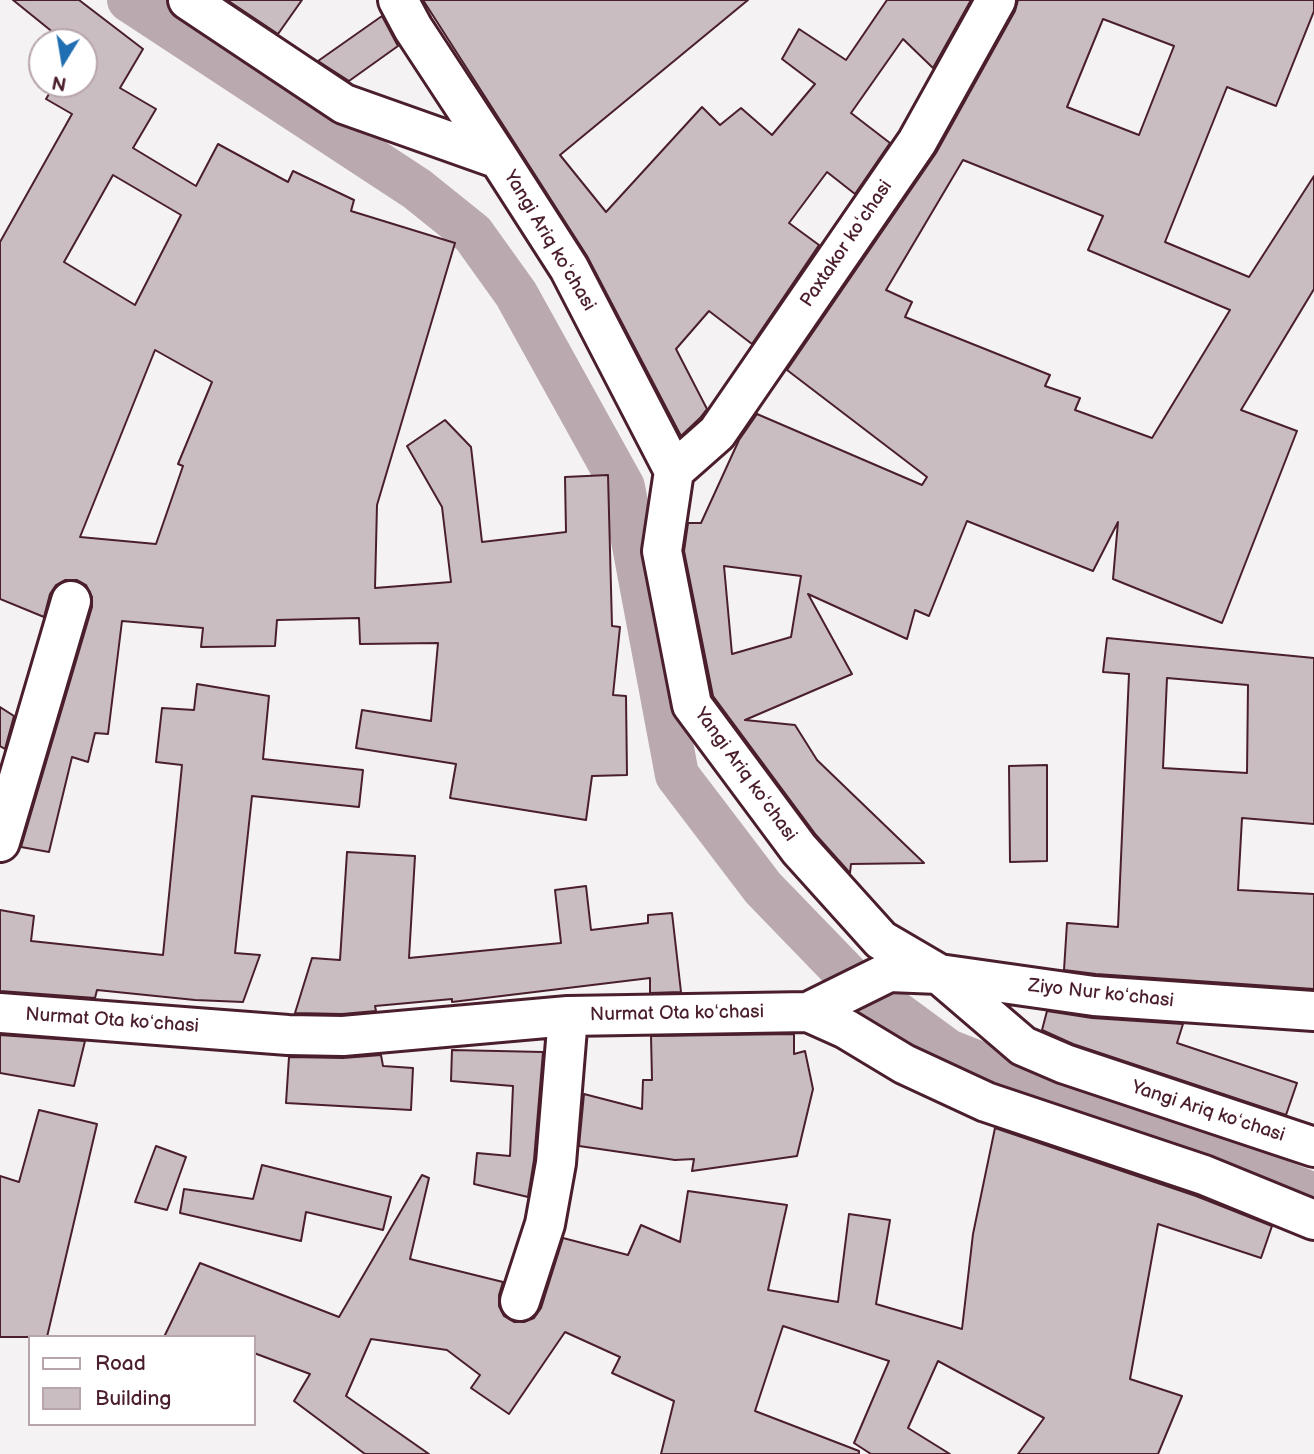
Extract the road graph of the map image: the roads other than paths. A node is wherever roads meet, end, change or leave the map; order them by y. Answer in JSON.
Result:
{"nodes":[{"id":1,"x":188,"y":0,"type":"edge"},
{"id":2,"x":398,"y":0,"type":"edge"},
{"id":3,"x":996,"y":0,"type":"edge"},
{"id":4,"x":499,"y":159,"type":"junction"},
{"id":5,"x":674,"y":471,"type":"junction"},
{"id":6,"x":71,"y":601,"type":"dead end"},
{"id":7,"x":0,"y":842,"type":"edge"},
{"id":8,"x":939,"y":974,"type":"junction"},
{"id":9,"x":808,"y":1012,"type":"junction"},
{"id":10,"x":1314,"y":1012,"type":"edge"},
{"id":11,"x":0,"y":1013,"type":"edge"},
{"id":12,"x":568,"y":1016,"type":"junction"},
{"id":13,"x":1314,"y":1147,"type":"edge"},
{"id":14,"x":1314,"y":1220,"type":"edge"},
{"id":15,"x":520,"y":1301,"type":"dead end"}],
"edges":[{"from":1,"to":4,"type":"street","name":"Yangi Ariq koʻchasi"},
{"from":2,"to":4,"type":"street"},
{"from":3,"to":5,"type":"street","name":"Paxtakor koʻchasi"},
{"from":4,"to":5,"type":"street","name":"Yangi Ariq koʻchasi"},
{"from":5,"to":8,"type":"street","name":"Yangi Ariq koʻchasi"},
{"from":6,"to":7,"type":"street"},
{"from":8,"to":9,"type":"street","name":"Ziyo Nur koʻchasi"},
{"from":8,"to":10,"type":"street","name":"Ziyo Nur koʻchasi"},
{"from":8,"to":13,"type":"street","name":"Yangi Ariq koʻchasi"},
{"from":9,"to":12,"type":"street","name":"Nurmat Ota koʻchasi"},
{"from":9,"to":14,"type":"street","name":"Nurmat Ota koʻchasi"},
{"from":11,"to":12,"type":"street","name":"Nurmat Ota koʻchasi"},
{"from":12,"to":15,"type":"street"}]}
